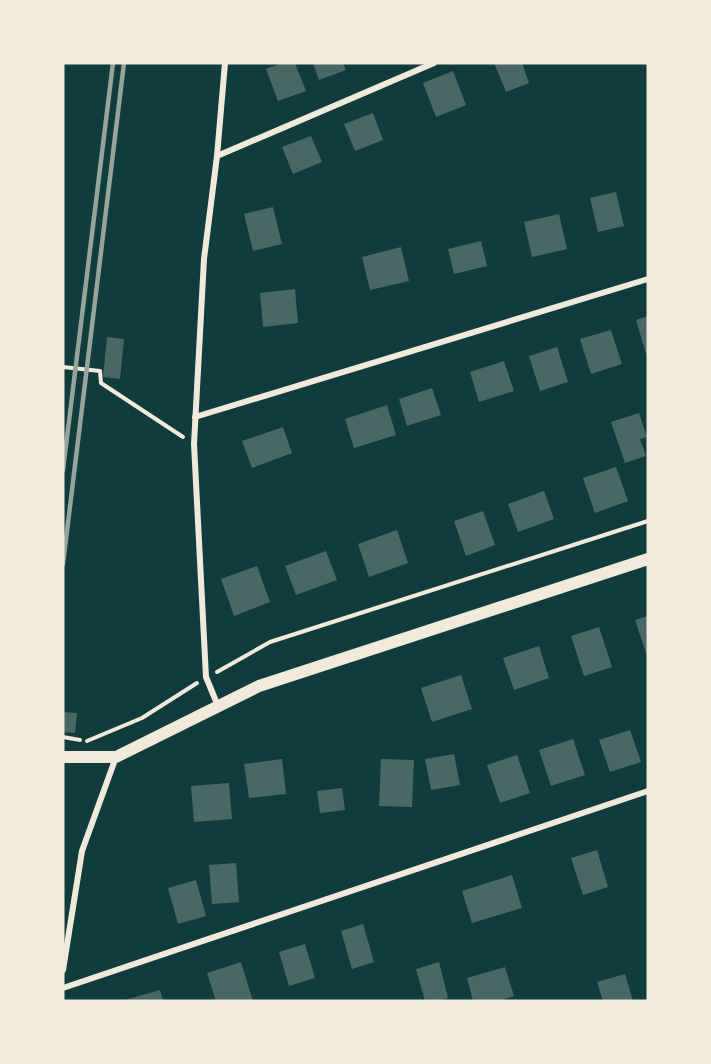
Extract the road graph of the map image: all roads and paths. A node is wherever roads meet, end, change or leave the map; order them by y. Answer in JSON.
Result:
{"nodes":[{"id":1,"x":225,"y":63,"type":"edge"},
{"id":2,"x":434,"y":63,"type":"edge"},
{"id":3,"x":217,"y":156,"type":"junction"},
{"id":4,"x":648,"y":279,"type":"edge"},
{"id":5,"x":63,"y":367,"type":"edge"},
{"id":6,"x":195,"y":417,"type":"junction"},
{"id":7,"x":194,"y":444,"type":"junction"},
{"id":8,"x":648,"y":521,"type":"edge"},
{"id":9,"x":648,"y":559,"type":"edge"},
{"id":10,"x":206,"y":677,"type":"junction"},
{"id":11,"x":218,"y":706,"type":"junction"},
{"id":12,"x":63,"y":737,"type":"edge"},
{"id":13,"x":63,"y":757,"type":"edge"},
{"id":14,"x":116,"y":757,"type":"junction"},
{"id":15,"x":648,"y":791,"type":"edge"},
{"id":16,"x":63,"y":970,"type":"edge"},
{"id":17,"x":63,"y":988,"type":"edge"}],
"edges":[{"from":1,"to":3,"type":"street"},
{"from":2,"to":3,"type":"street"},
{"from":3,"to":6,"type":"street"},
{"from":4,"to":6,"type":"street"},
{"from":5,"to":7,"type":"path"},
{"from":6,"to":7,"type":"street"},
{"from":7,"to":10,"type":"street"},
{"from":8,"to":10,"type":"path"},
{"from":9,"to":11,"type":"main road"},
{"from":10,"to":11,"type":"street"},
{"from":10,"to":12,"type":"path"},
{"from":11,"to":14,"type":"main road"},
{"from":13,"to":14,"type":"main road"},
{"from":14,"to":16,"type":"street"},
{"from":15,"to":17,"type":"street"}]}
